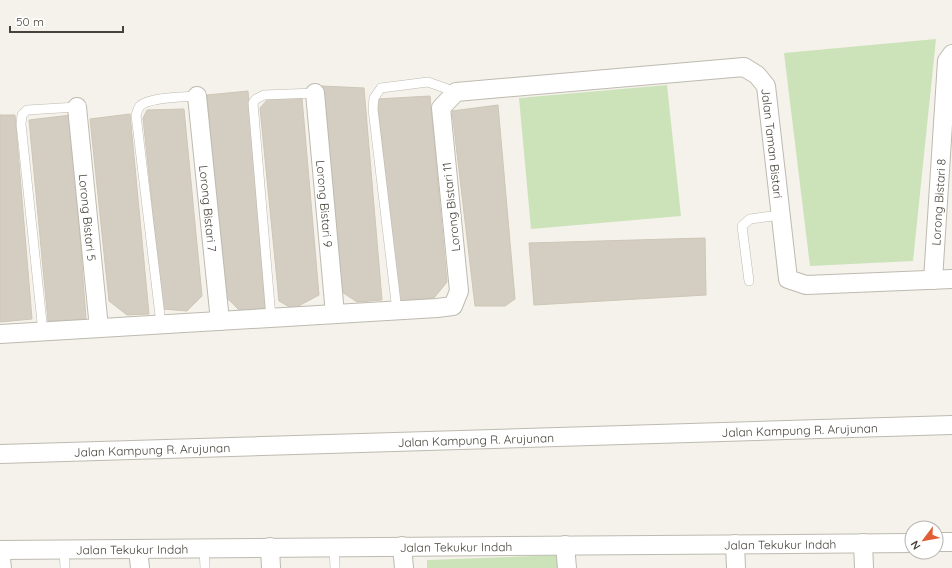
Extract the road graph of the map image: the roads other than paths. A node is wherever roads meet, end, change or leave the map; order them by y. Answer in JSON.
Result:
{"nodes":[{"id":1,"x":952,"y":54,"type":"edge"},
{"id":2,"x":456,"y":92,"type":"junction"},
{"id":3,"x":314,"y":93,"type":"joint"},
{"id":4,"x":197,"y":96,"type":"joint"},
{"id":5,"x":77,"y":107,"type":"joint"},
{"id":6,"x":780,"y":215,"type":"junction"},
{"id":7,"x":952,"y":279,"type":"edge"},
{"id":8,"x":749,"y":280,"type":"dead end"},
{"id":9,"x":933,"y":280,"type":"junction"},
{"id":10,"x":397,"y":311,"type":"junction"},
{"id":11,"x":335,"y":314,"type":"junction"},
{"id":12,"x":271,"y":318,"type":"junction"},
{"id":13,"x":220,"y":321,"type":"junction"},
{"id":14,"x":161,"y":324,"type":"junction"},
{"id":15,"x":99,"y":328,"type":"junction"},
{"id":16,"x":43,"y":332,"type":"junction"},
{"id":17,"x":0,"y":334,"type":"edge"},
{"id":18,"x":952,"y":425,"type":"edge"},
{"id":19,"x":0,"y":454,"type":"edge"},
{"id":20,"x":864,"y":543,"type":"junction"},
{"id":21,"x":904,"y":543,"type":"edge"},
{"id":22,"x":735,"y":544,"type":"junction"},
{"id":23,"x":565,"y":545,"type":"junction"},
{"id":24,"x":402,"y":546,"type":"junction"},
{"id":25,"x":334,"y":547,"type":"junction"},
{"id":26,"x":204,"y":548,"type":"junction"},
{"id":27,"x":270,"y":548,"type":"junction"},
{"id":28,"x":64,"y":549,"type":"junction"},
{"id":29,"x":138,"y":549,"type":"junction"},
{"id":30,"x":0,"y":550,"type":"edge"},
{"id":31,"x":2,"y":568,"type":"edge"},
{"id":32,"x":65,"y":568,"type":"edge"},
{"id":33,"x":140,"y":568,"type":"edge"},
{"id":34,"x":205,"y":568,"type":"edge"},
{"id":35,"x":271,"y":568,"type":"edge"},
{"id":36,"x":335,"y":568,"type":"edge"},
{"id":37,"x":404,"y":568,"type":"edge"},
{"id":38,"x":567,"y":568,"type":"edge"},
{"id":39,"x":736,"y":568,"type":"edge"},
{"id":40,"x":864,"y":568,"type":"edge"}],
"edges":[{"from":1,"to":9,"type":"street","name":"Lorong Bistari 8"},
{"from":2,"to":6,"type":"street","name":"Jalan Taman Bistari"},
{"from":2,"to":10,"type":"street","name":"Lorong Bistari 11"},
{"from":2,"to":10,"type":"lane"},
{"from":3,"to":11,"type":"street","name":"Lorong Bistari 9"},
{"from":3,"to":12,"type":"lane"},
{"from":4,"to":13,"type":"street","name":"Lorong Bistari 7"},
{"from":4,"to":14,"type":"lane"},
{"from":5,"to":15,"type":"street","name":"Lorong Bistari 5"},
{"from":5,"to":16,"type":"lane"},
{"from":6,"to":8,"type":"lane"},
{"from":6,"to":9,"type":"street","name":"Jalan Taman Bistari"},
{"from":7,"to":9,"type":"street","name":"Jalan Taman Bistari"},
{"from":10,"to":11,"type":"street"},
{"from":11,"to":12,"type":"street"},
{"from":12,"to":13,"type":"street"},
{"from":13,"to":14,"type":"street"},
{"from":14,"to":15,"type":"street"},
{"from":15,"to":16,"type":"street"},
{"from":16,"to":17,"type":"street"},
{"from":18,"to":19,"type":"street","name":"Jalan Kampung R. Arujunan"},
{"from":20,"to":21,"type":"street","name":"Jalan Tekukur Indah"},
{"from":20,"to":22,"type":"street","name":"Jalan Tekukur Indah"},
{"from":20,"to":40,"type":"street"},
{"from":22,"to":23,"type":"street","name":"Jalan Tekukur Indah"},
{"from":22,"to":39,"type":"street"},
{"from":23,"to":24,"type":"street","name":"Jalan Tekukur Indah"},
{"from":23,"to":38,"type":"street"},
{"from":24,"to":25,"type":"street","name":"Jalan Tekukur Indah"},
{"from":24,"to":37,"type":"street"},
{"from":25,"to":27,"type":"street","name":"Jalan Tekukur Indah"},
{"from":25,"to":36,"type":"lane"},
{"from":26,"to":27,"type":"street","name":"Jalan Tekukur Indah"},
{"from":26,"to":29,"type":"street","name":"Jalan Tekukur Indah"},
{"from":26,"to":34,"type":"lane"},
{"from":27,"to":35,"type":"street"},
{"from":28,"to":29,"type":"street","name":"Jalan Tekukur Indah"},
{"from":28,"to":30,"type":"street","name":"Jalan Tekukur Indah"},
{"from":28,"to":32,"type":"lane"},
{"from":29,"to":33,"type":"street"},
{"from":30,"to":31,"type":"street"}]}
